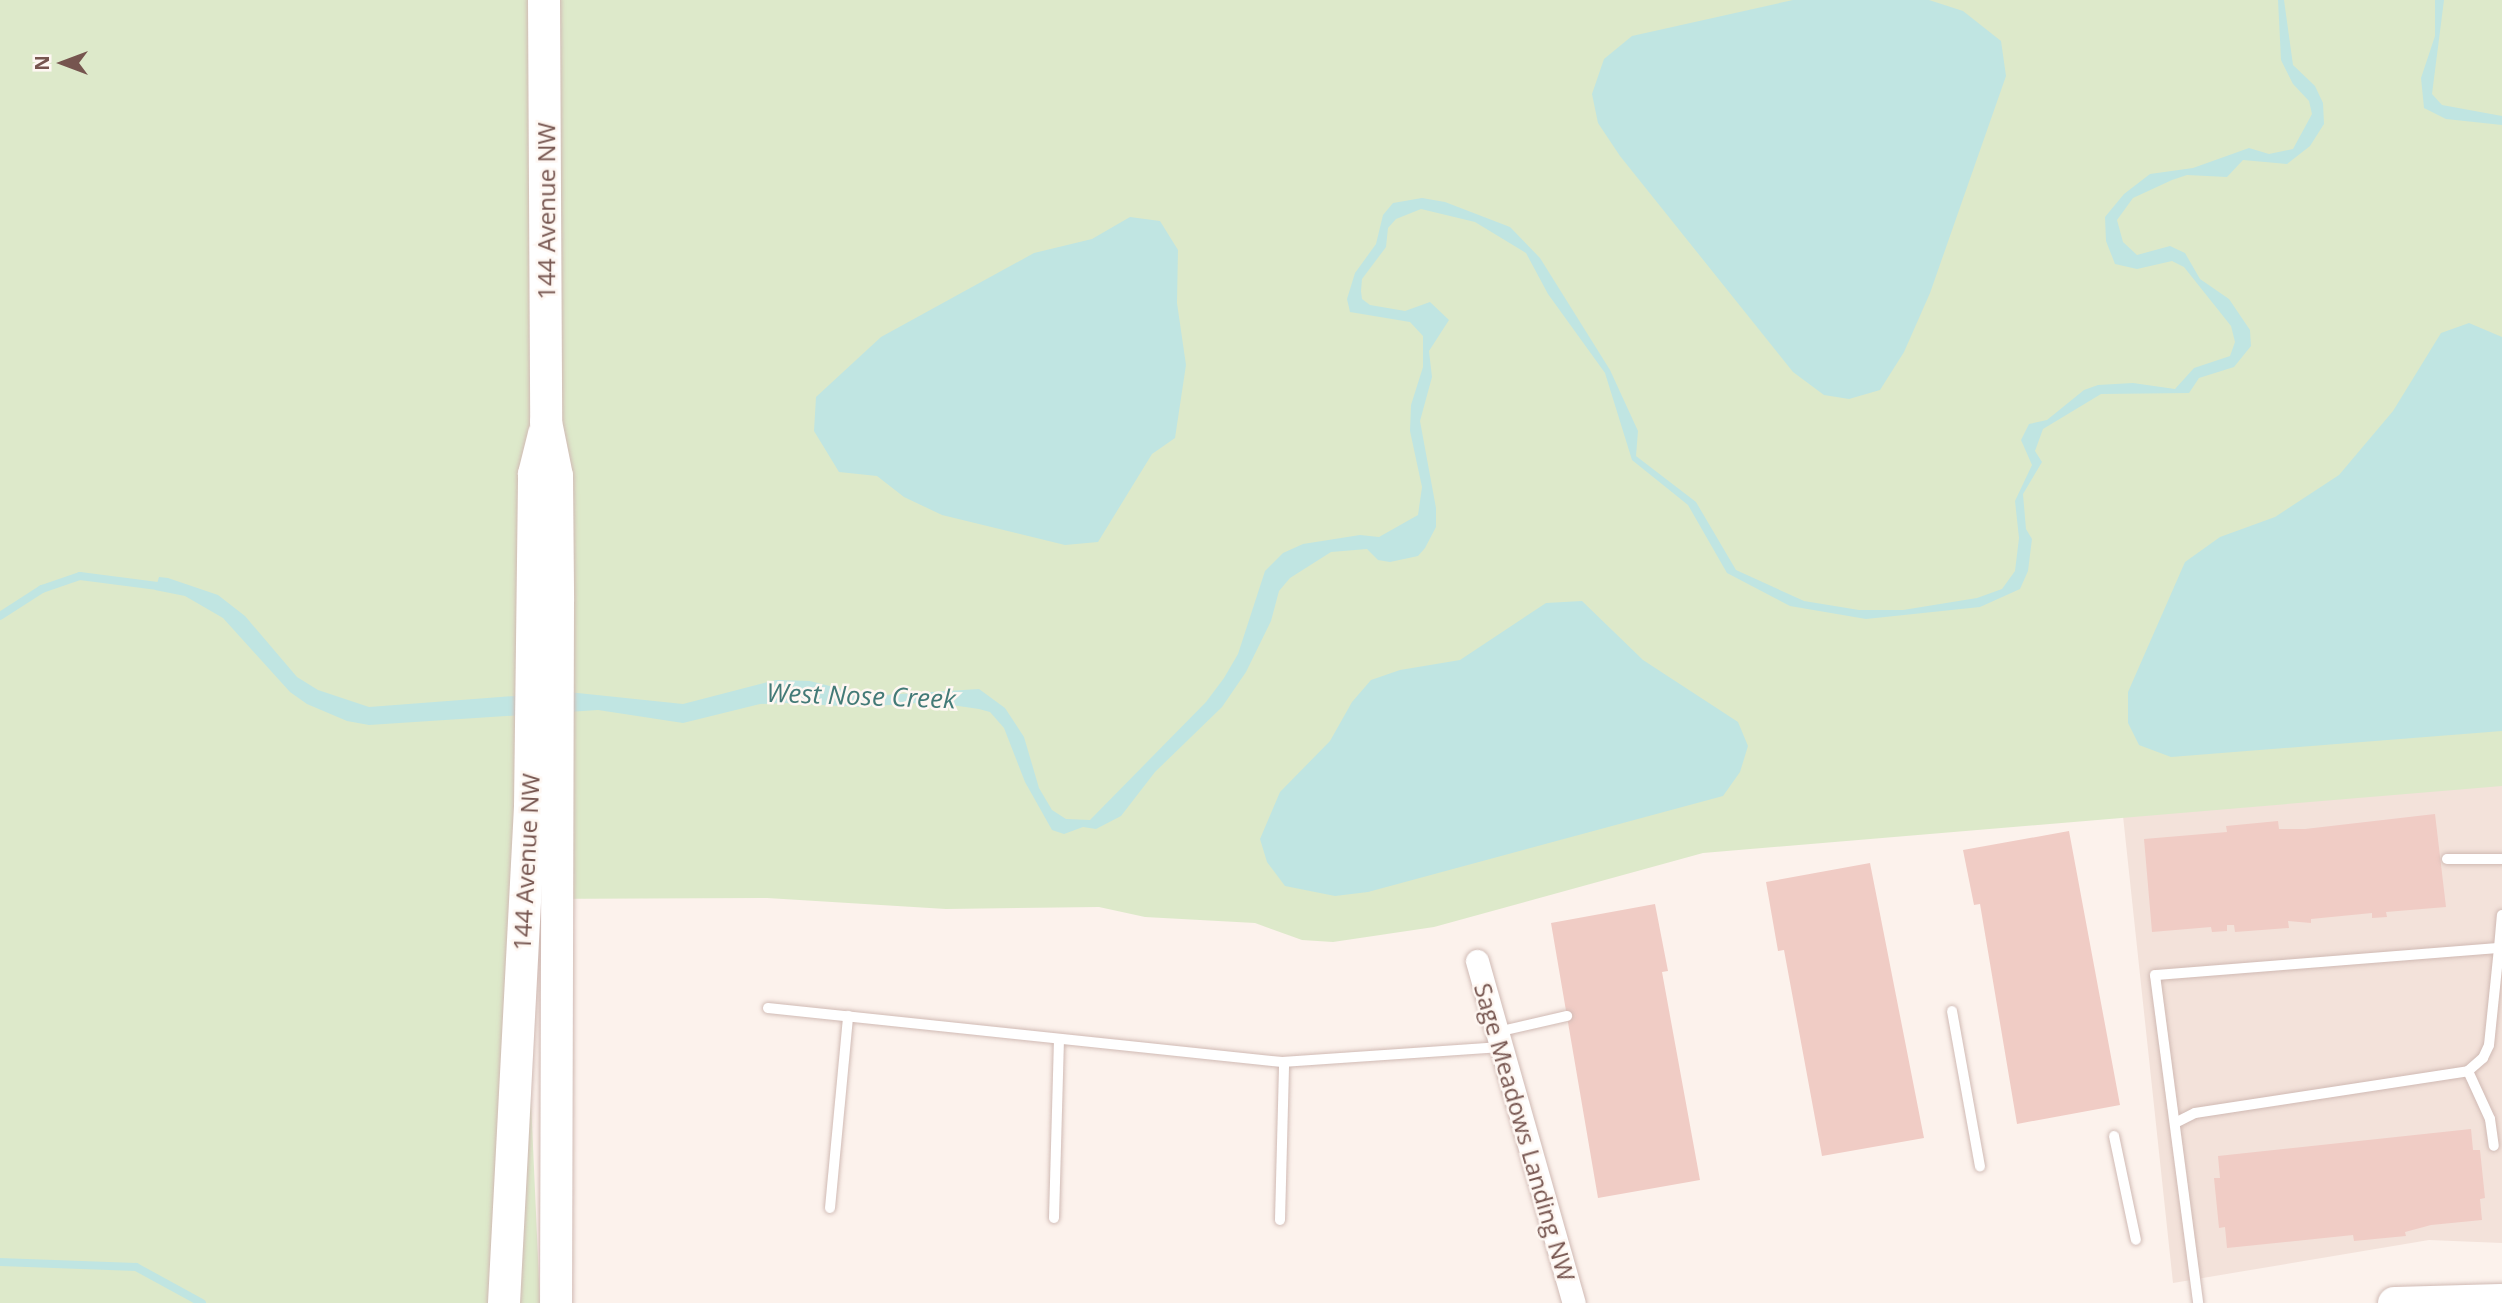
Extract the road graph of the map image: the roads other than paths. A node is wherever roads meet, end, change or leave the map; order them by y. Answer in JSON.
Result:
{"nodes":[{"id":1,"x":544,"y":0,"type":"edge"},
{"id":2,"x":544,"y":805,"type":"junction"},
{"id":3,"x":2447,"y":859,"type":"dead end"},
{"id":4,"x":2502,"y":859,"type":"edge"},
{"id":5,"x":2502,"y":915,"type":"edge"},
{"id":6,"x":2499,"y":948,"type":"junction"},
{"id":7,"x":1477,"y":961,"type":"dead end"},
{"id":8,"x":768,"y":1008,"type":"dead end"},
{"id":9,"x":1952,"y":1011,"type":"dead end"},
{"id":10,"x":848,"y":1016,"type":"junction"},
{"id":11,"x":1567,"y":1016,"type":"dead end"},
{"id":12,"x":1059,"y":1039,"type":"junction"},
{"id":13,"x":1499,"y":1040,"type":"junction"},
{"id":14,"x":1284,"y":1062,"type":"junction"},
{"id":15,"x":2468,"y":1071,"type":"junction"},
{"id":16,"x":2177,"y":1122,"type":"junction"},
{"id":17,"x":2114,"y":1136,"type":"dead end"},
{"id":18,"x":2494,"y":1146,"type":"dead end"},
{"id":19,"x":1980,"y":1167,"type":"dead end"},
{"id":20,"x":830,"y":1208,"type":"dead end"},
{"id":21,"x":1054,"y":1218,"type":"dead end"},
{"id":22,"x":1280,"y":1220,"type":"dead end"},
{"id":23,"x":2136,"y":1240,"type":"dead end"},
{"id":24,"x":504,"y":1257,"type":"junction"},
{"id":25,"x":2502,"y":1300,"type":"edge"},
{"id":26,"x":492,"y":1303,"type":"edge"},
{"id":27,"x":504,"y":1303,"type":"edge"},
{"id":28,"x":556,"y":1303,"type":"edge"},
{"id":29,"x":1574,"y":1303,"type":"edge"},
{"id":30,"x":2198,"y":1303,"type":"edge"},
{"id":31,"x":2394,"y":1303,"type":"edge"}],
"edges":[{"from":1,"to":2,"type":"main road","name":"144 Avenue NW"},
{"from":2,"to":24,"type":"main road","name":"144 Avenue NW"},
{"from":2,"to":28,"type":"main road","name":"144 Avenue NW"},
{"from":3,"to":4,"type":"lane"},
{"from":5,"to":6,"type":"lane"},
{"from":6,"to":15,"type":"lane"},
{"from":6,"to":16,"type":"lane"},
{"from":7,"to":13,"type":"street","name":"Sage Meadows Landing NW"},
{"from":8,"to":10,"type":"lane"},
{"from":9,"to":19,"type":"lane"},
{"from":10,"to":12,"type":"lane"},
{"from":10,"to":20,"type":"lane"},
{"from":11,"to":13,"type":"lane"},
{"from":12,"to":14,"type":"lane"},
{"from":12,"to":21,"type":"lane"},
{"from":13,"to":14,"type":"lane"},
{"from":13,"to":29,"type":"street","name":"Sage Meadows Landing NW"},
{"from":14,"to":22,"type":"lane"},
{"from":15,"to":16,"type":"lane"},
{"from":15,"to":18,"type":"lane"},
{"from":16,"to":30,"type":"lane"},
{"from":17,"to":23,"type":"lane"},
{"from":24,"to":26,"type":"main road"},
{"from":24,"to":27,"type":"main road","name":"144 Avenue NW"},
{"from":25,"to":31,"type":"main road"}]}
